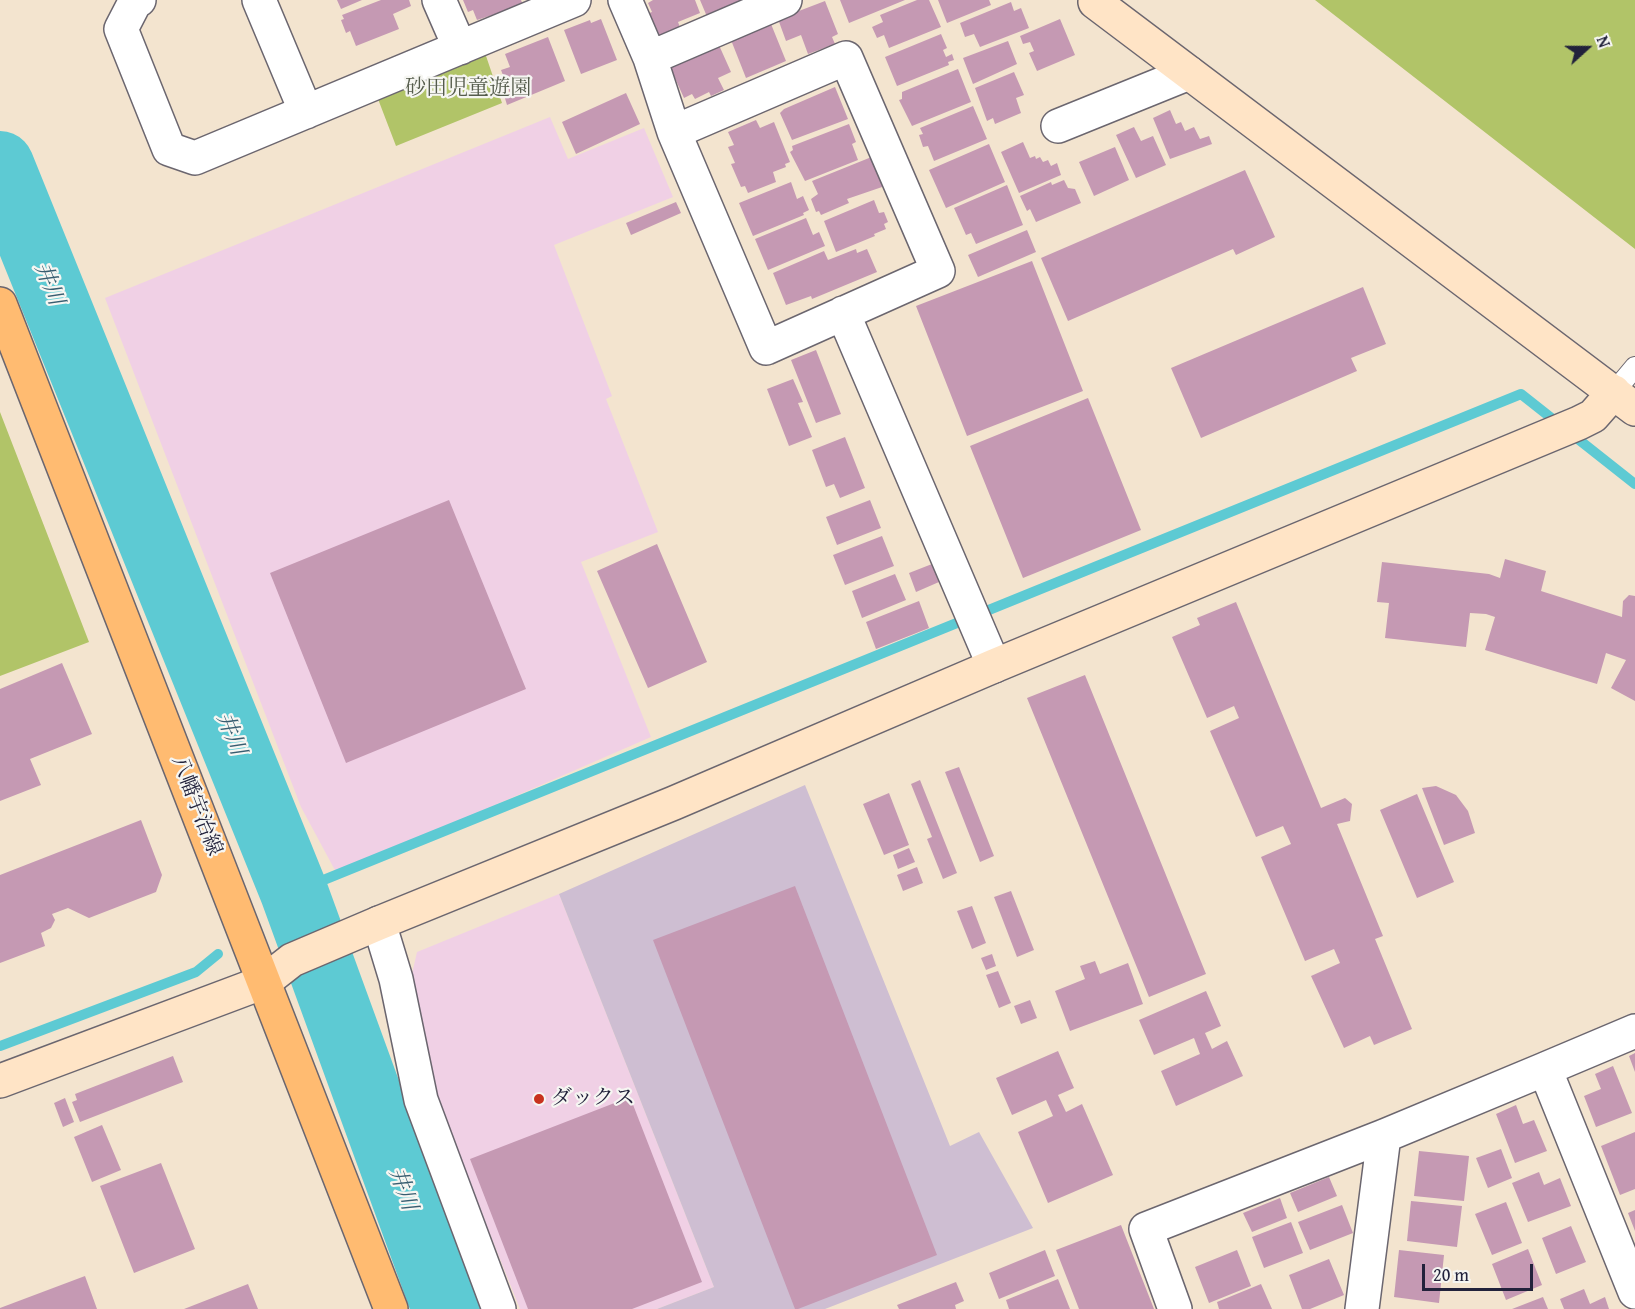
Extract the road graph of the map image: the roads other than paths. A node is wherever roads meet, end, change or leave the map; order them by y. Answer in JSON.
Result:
{"nodes":[{"id":1,"x":139,"y":0,"type":"edge"},
{"id":2,"x":259,"y":0,"type":"edge"},
{"id":3,"x":439,"y":0,"type":"edge"},
{"id":4,"x":574,"y":0,"type":"edge"},
{"id":5,"x":624,"y":0,"type":"edge"},
{"id":6,"x":785,"y":0,"type":"edge"},
{"id":7,"x":1095,"y":1,"type":"edge"},
{"id":8,"x":460,"y":48,"type":"junction"},
{"id":9,"x":650,"y":57,"type":"junction"},
{"id":10,"x":1189,"y":73,"type":"junction"},
{"id":11,"x":306,"y":112,"type":"junction"},
{"id":12,"x":1058,"y":126,"type":"dead end"},
{"id":13,"x":674,"y":132,"type":"junction"},
{"id":14,"x":0,"y":304,"type":"edge"},
{"id":15,"x":843,"y":313,"type":"junction"},
{"id":16,"x":1635,"y":367,"type":"edge"},
{"id":17,"x":1625,"y":401,"type":"edge"},
{"id":18,"x":994,"y":666,"type":"junction"},
{"id":19,"x":370,"y":927,"type":"junction"},
{"id":20,"x":264,"y":982,"type":"junction"},
{"id":21,"x":1635,"y":1031,"type":"edge"},
{"id":22,"x":1545,"y":1069,"type":"junction"},
{"id":23,"x":0,"y":1081,"type":"edge"},
{"id":24,"x":1384,"y":1136,"type":"junction"},
{"id":25,"x":1635,"y":1292,"type":"edge"},
{"id":26,"x":392,"y":1309,"type":"edge"},
{"id":27,"x":500,"y":1309,"type":"edge"},
{"id":28,"x":1175,"y":1309,"type":"edge"},
{"id":29,"x":1362,"y":1309,"type":"edge"}],
"edges":[{"from":1,"to":11,"type":"street"},
{"from":2,"to":11,"type":"street"},
{"from":3,"to":8,"type":"street"},
{"from":4,"to":8,"type":"street"},
{"from":5,"to":9,"type":"street"},
{"from":6,"to":9,"type":"street"},
{"from":7,"to":10,"type":"street"},
{"from":8,"to":11,"type":"street"},
{"from":9,"to":13,"type":"street"},
{"from":10,"to":12,"type":"street"},
{"from":10,"to":17,"type":"street"},
{"from":13,"to":15,"type":"street"},
{"from":13,"to":15,"type":"street"},
{"from":14,"to":20,"type":"main road","name":"八幡宇治線"},
{"from":15,"to":18,"type":"street"},
{"from":16,"to":17,"type":"lane"},
{"from":17,"to":18,"type":"street"},
{"from":18,"to":19,"type":"street"},
{"from":19,"to":20,"type":"street"},
{"from":19,"to":27,"type":"street"},
{"from":20,"to":23,"type":"street"},
{"from":20,"to":26,"type":"main road","name":"八幡宇治線"},
{"from":21,"to":22,"type":"street"},
{"from":22,"to":24,"type":"street"},
{"from":22,"to":25,"type":"street"},
{"from":24,"to":28,"type":"street"},
{"from":24,"to":29,"type":"street"}]}
